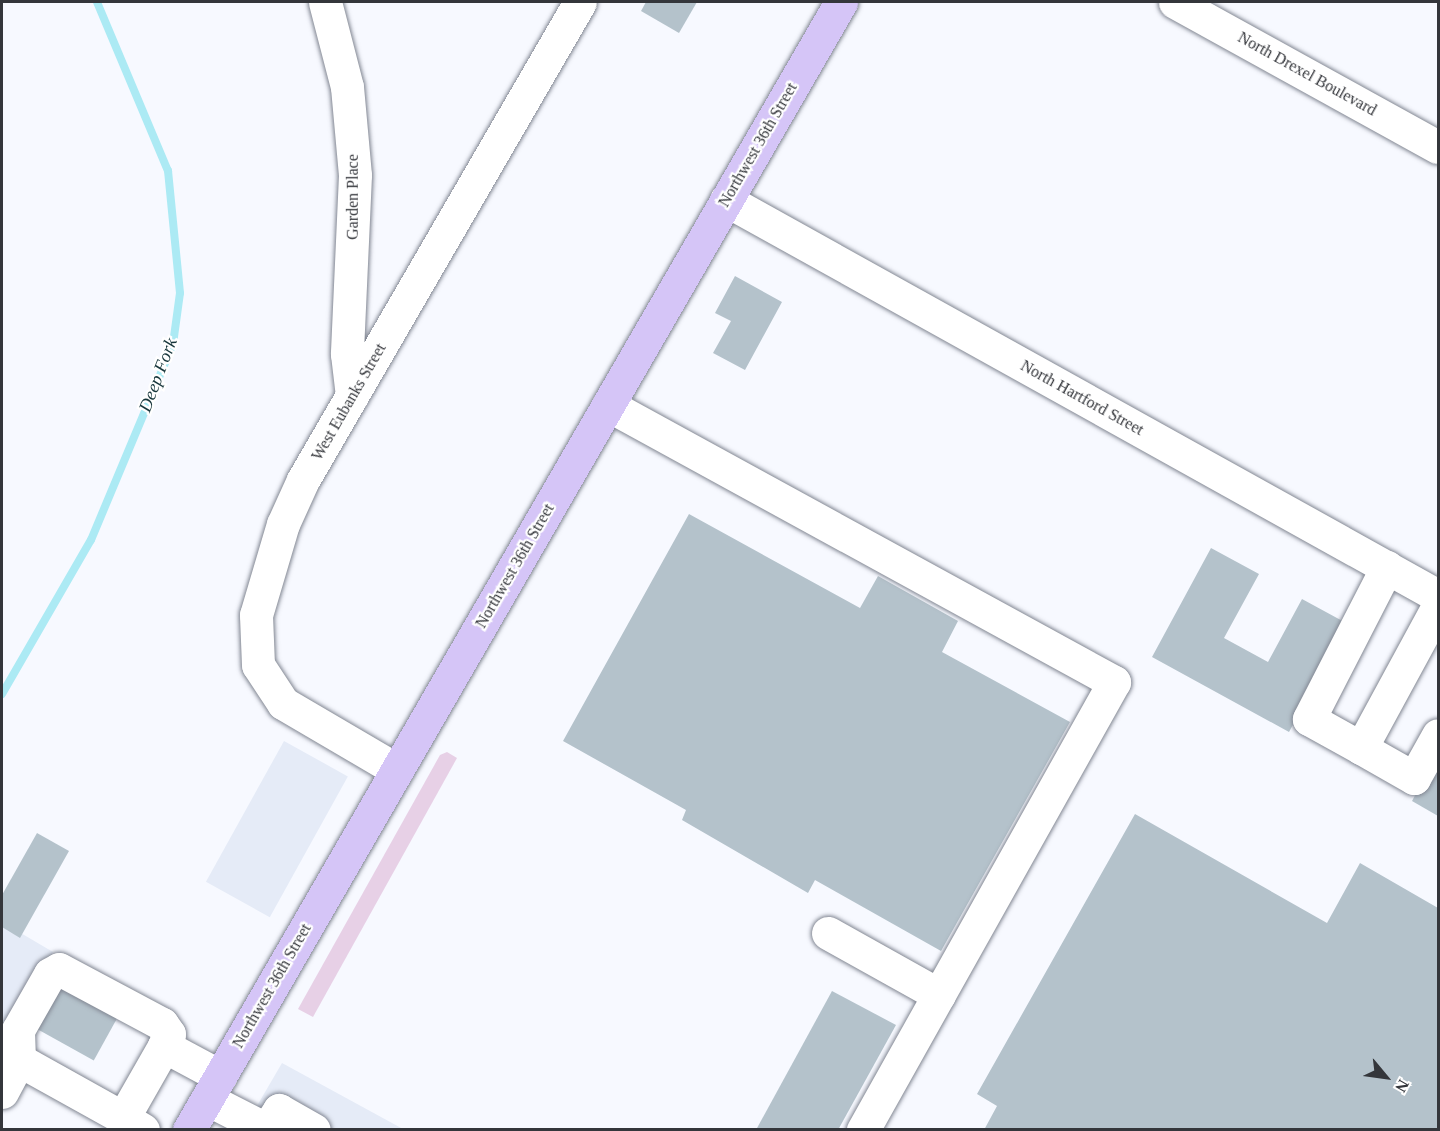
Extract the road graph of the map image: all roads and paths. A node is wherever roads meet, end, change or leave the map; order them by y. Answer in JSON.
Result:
{"nodes":[{"id":1,"x":325,"y":2,"type":"edge"},
{"id":2,"x":580,"y":2,"type":"edge"},
{"id":3,"x":841,"y":2,"type":"edge"},
{"id":4,"x":1175,"y":2,"type":"edge"},
{"id":5,"x":1438,"y":147,"type":"edge"},
{"id":6,"x":726,"y":200,"type":"junction"},
{"id":7,"x":352,"y":396,"type":"junction"},
{"id":8,"x":608,"y":405,"type":"junction"},
{"id":9,"x":1387,"y":567,"type":"junction"},
{"id":10,"x":1438,"y":596,"type":"edge"},
{"id":11,"x":1438,"y":606,"type":"edge"},
{"id":12,"x":1438,"y":735,"type":"edge"},
{"id":13,"x":1361,"y":748,"type":"junction"},
{"id":14,"x":397,"y":770,"type":"junction"},
{"id":15,"x":828,"y":933,"type":"dead end"},
{"id":16,"x":939,"y":995,"type":"junction"},
{"id":17,"x":164,"y":1046,"type":"junction"},
{"id":18,"x":19,"y":1060,"type":"junction"},
{"id":19,"x":213,"y":1087,"type":"junction"},
{"id":20,"x":2,"y":1092,"type":"edge"},
{"id":21,"x":133,"y":1124,"type":"edge"},
{"id":22,"x":266,"y":1129,"type":"edge"},
{"id":23,"x":189,"y":1130,"type":"edge"},
{"id":24,"x":314,"y":1130,"type":"edge"},
{"id":25,"x":863,"y":1130,"type":"edge"}],
"edges":[{"from":1,"to":7,"type":"street","name":"Garden Place"},
{"from":2,"to":7,"type":"street","name":"West Eubanks Street"},
{"from":3,"to":6,"type":"main road","name":"Northwest 36th Street"},
{"from":4,"to":5,"type":"street","name":"North Drexel Boulevard"},
{"from":6,"to":8,"type":"main road","name":"Northwest 36th Street"},
{"from":6,"to":9,"type":"street","name":"North Hartford Street"},
{"from":7,"to":14,"type":"street","name":"West Eubanks Street"},
{"from":8,"to":14,"type":"main road","name":"Northwest 36th Street"},
{"from":8,"to":16,"type":"street"},
{"from":9,"to":10,"type":"street","name":"North Hartford Street"},
{"from":9,"to":13,"type":"street"},
{"from":11,"to":13,"type":"street"},
{"from":12,"to":13,"type":"street"},
{"from":14,"to":19,"type":"main road","name":"Northwest 36th Street"},
{"from":15,"to":16,"type":"street"},
{"from":16,"to":25,"type":"street"},
{"from":17,"to":18,"type":"street"},
{"from":17,"to":19,"type":"street"},
{"from":17,"to":21,"type":"street"},
{"from":18,"to":20,"type":"street"},
{"from":18,"to":21,"type":"street"},
{"from":19,"to":22,"type":"street"},
{"from":19,"to":23,"type":"main road","name":"Northwest 36th Street"},
{"from":22,"to":24,"type":"street"}]}
